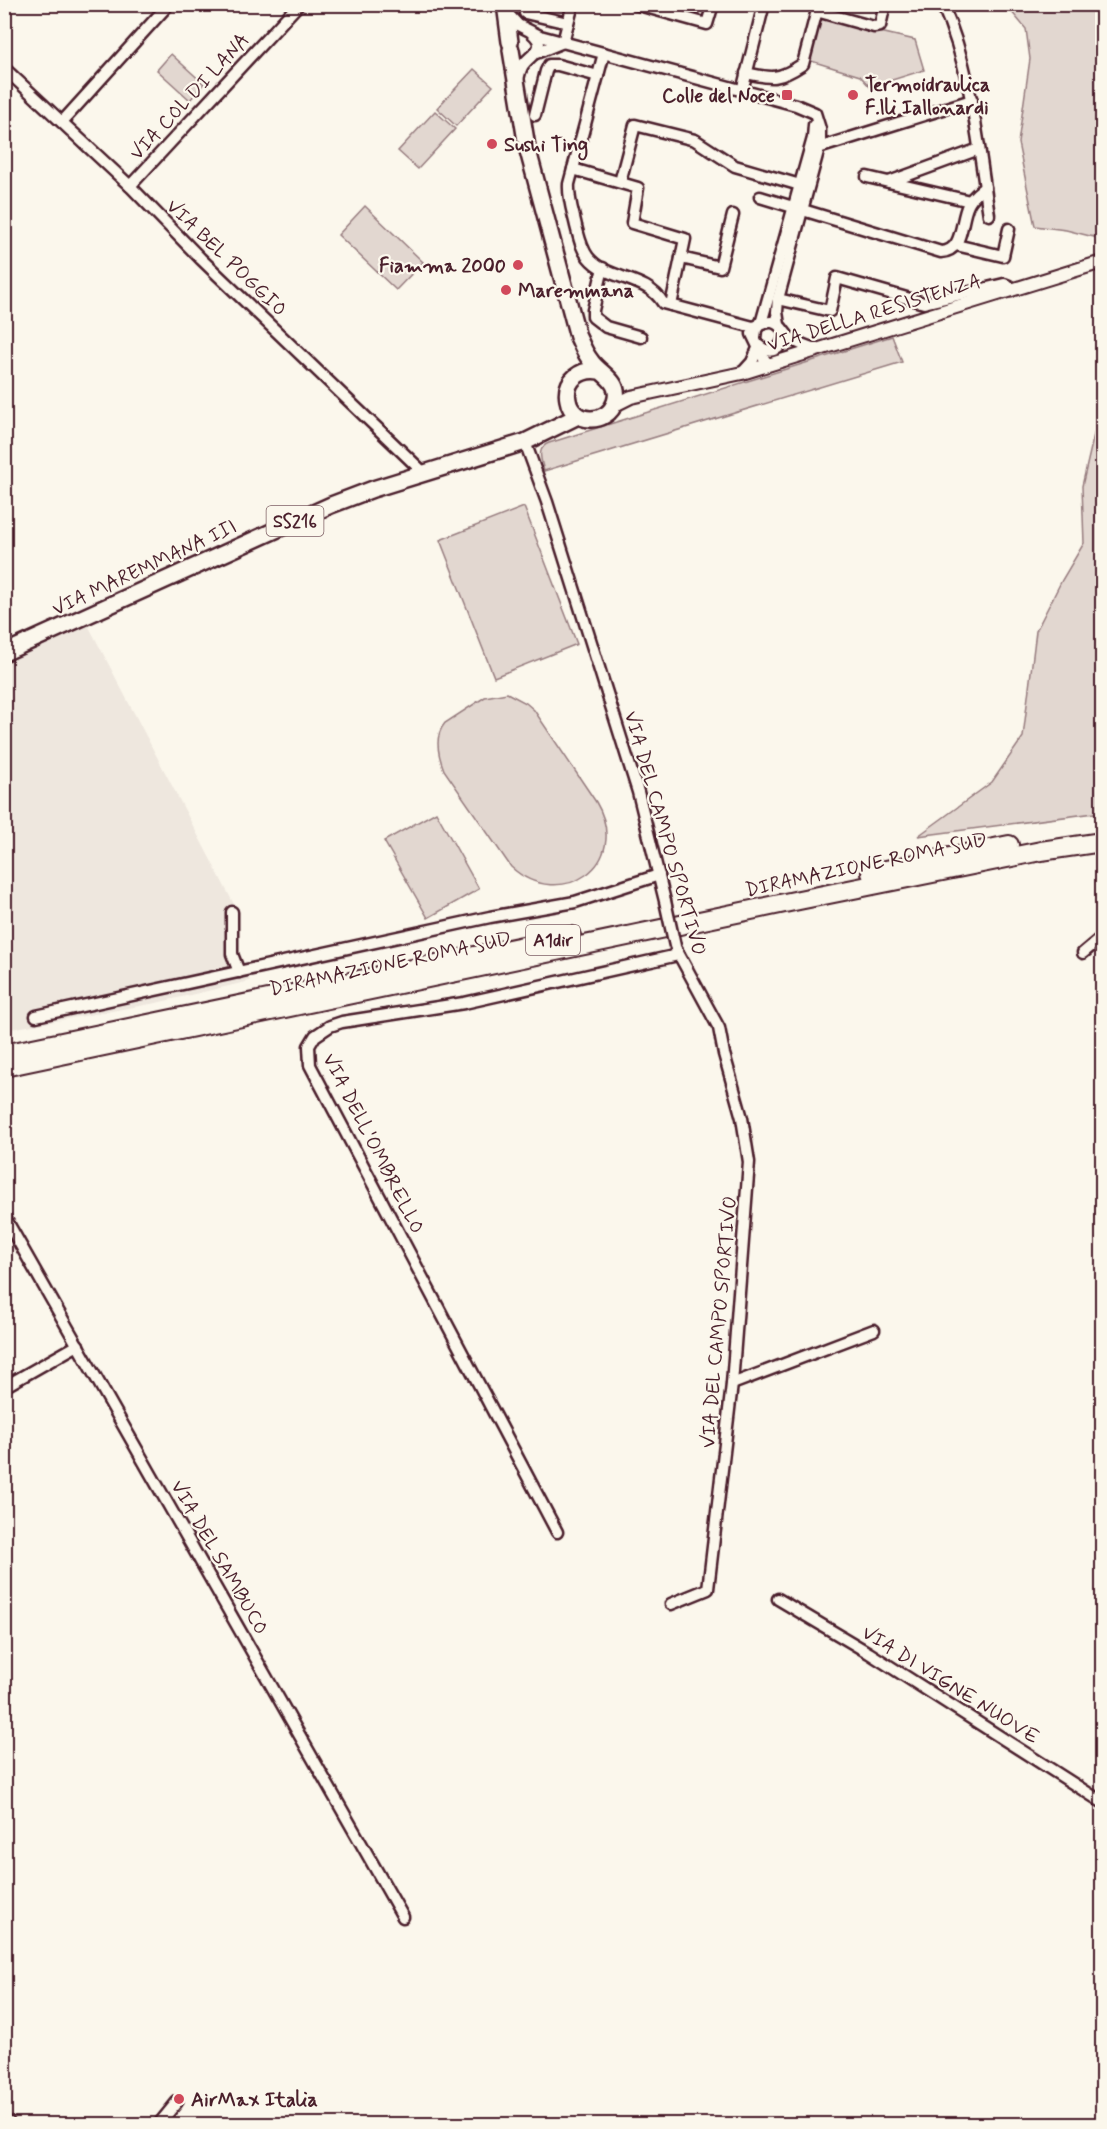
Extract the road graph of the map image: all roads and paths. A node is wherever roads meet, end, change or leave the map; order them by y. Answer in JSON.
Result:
{"nodes":[{"id":1,"x":169,"y":4,"type":"edge"},
{"id":2,"x":299,"y":4,"type":"edge"},
{"id":3,"x":524,"y":4,"type":"edge"},
{"id":4,"x":573,"y":4,"type":"edge"},
{"id":5,"x":634,"y":4,"type":"edge"},
{"id":6,"x":712,"y":4,"type":"edge"},
{"id":7,"x":764,"y":4,"type":"edge"},
{"id":8,"x":885,"y":4,"type":"edge"},
{"id":9,"x":942,"y":4,"type":"edge"},
{"id":10,"x":505,"y":8,"type":"edge"},
{"id":11,"x":568,"y":23,"type":"junction"},
{"id":12,"x":530,"y":32,"type":"junction"},
{"id":13,"x":563,"y":42,"type":"junction"},
{"id":14,"x":511,"y":46,"type":"junction"},
{"id":15,"x":604,"y":53,"type":"junction"},
{"id":16,"x":534,"y":55,"type":"junction"},
{"id":17,"x":4,"y":68,"type":"edge"},
{"id":18,"x":746,"y":73,"type":"junction"},
{"id":19,"x":598,"y":76,"type":"junction"},
{"id":20,"x":517,"y":90,"type":"junction"},
{"id":21,"x":742,"y":90,"type":"junction"},
{"id":22,"x":972,"y":100,"type":"junction"},
{"id":23,"x":535,"y":115,"type":"dead end"},
{"id":24,"x":62,"y":122,"type":"junction"},
{"id":25,"x":979,"y":148,"type":"junction"},
{"id":26,"x":814,"y":149,"type":"junction"},
{"id":27,"x":573,"y":169,"type":"junction"},
{"id":28,"x":867,"y":177,"type":"dead end"},
{"id":29,"x":620,"y":182,"type":"junction"},
{"id":30,"x":888,"y":182,"type":"junction"},
{"id":31,"x":800,"y":185,"type":"junction"},
{"id":32,"x":130,"y":186,"type":"junction"},
{"id":33,"x":985,"y":187,"type":"junction"},
{"id":34,"x":760,"y":197,"type":"dead end"},
{"id":35,"x":970,"y":201,"type":"junction"},
{"id":36,"x":798,"y":208,"type":"junction"},
{"id":37,"x":733,"y":215,"type":"dead end"},
{"id":38,"x":989,"y":215,"type":"dead end"},
{"id":39,"x":1009,"y":229,"type":"dead end"},
{"id":40,"x":956,"y":245,"type":"junction"},
{"id":41,"x":1003,"y":256,"type":"junction"},
{"id":42,"x":681,"y":258,"type":"junction"},
{"id":43,"x":1102,"y":262,"type":"edge"},
{"id":44,"x":603,"y":268,"type":"junction"},
{"id":45,"x":1000,"y":268,"type":"dead end"},
{"id":46,"x":1011,"y":291,"type":"junction"},
{"id":47,"x":778,"y":299,"type":"junction"},
{"id":48,"x":671,"y":305,"type":"junction"},
{"id":49,"x":741,"y":324,"type":"junction"},
{"id":50,"x":759,"y":326,"type":"junction"},
{"id":51,"x":782,"y":330,"type":"junction"},
{"id":52,"x":578,"y":337,"type":"junction"},
{"id":53,"x":641,"y":337,"type":"dead end"},
{"id":54,"x":757,"y":342,"type":"junction"},
{"id":55,"x":818,"y":350,"type":"junction"},
{"id":56,"x":785,"y":360,"type":"junction"},
{"id":57,"x":769,"y":365,"type":"junction"},
{"id":58,"x":599,"y":371,"type":"junction"},
{"id":59,"x":742,"y":373,"type":"junction"},
{"id":60,"x":575,"y":376,"type":"junction"},
{"id":61,"x":614,"y":385,"type":"junction"},
{"id":62,"x":654,"y":392,"type":"junction"},
{"id":63,"x":567,"y":399,"type":"junction"},
{"id":64,"x":615,"y":405,"type":"junction"},
{"id":65,"x":578,"y":416,"type":"junction"},
{"id":66,"x":531,"y":439,"type":"junction"},
{"id":67,"x":424,"y":473,"type":"junction"},
{"id":68,"x":4,"y":652,"type":"edge"},
{"id":69,"x":1102,"y":830,"type":"edge"},
{"id":70,"x":1102,"y":842,"type":"edge"},
{"id":71,"x":659,"y":875,"type":"junction"},
{"id":72,"x":232,"y":912,"type":"dead end"},
{"id":73,"x":1102,"y":937,"type":"edge"},
{"id":74,"x":677,"y":951,"type":"junction"},
{"id":75,"x":1083,"y":952,"type":"dead end"},
{"id":76,"x":239,"y":972,"type":"junction"},
{"id":77,"x":36,"y":1016,"type":"dead end"},
{"id":78,"x":4,"y":1053,"type":"edge"},
{"id":79,"x":4,"y":1067,"type":"edge"},
{"id":80,"x":4,"y":1216,"type":"edge"},
{"id":81,"x":874,"y":1330,"type":"dead end"},
{"id":82,"x":78,"y":1345,"type":"junction"},
{"id":83,"x":732,"y":1384,"type":"junction"},
{"id":84,"x":4,"y":1388,"type":"edge"},
{"id":85,"x":557,"y":1532,"type":"dead end"},
{"id":86,"x":778,"y":1599,"type":"dead end"},
{"id":87,"x":670,"y":1604,"type":"dead end"},
{"id":88,"x":1102,"y":1802,"type":"edge"},
{"id":89,"x":403,"y":1917,"type":"dead end"},
{"id":90,"x":177,"y":2103,"type":"dead end"},
{"id":91,"x":4,"y":2120,"type":"edge"},
{"id":92,"x":9,"y":2124,"type":"edge"},
{"id":93,"x":159,"y":2124,"type":"edge"}],
"edges":[{"from":1,"to":24,"type":"street"},
{"from":2,"to":32,"type":"street","name":"VIA COL DI LANA"},
{"from":3,"to":11,"type":"street"},
{"from":4,"to":11,"type":"street"},
{"from":5,"to":6,"type":"street"},
{"from":7,"to":18,"type":"street"},
{"from":8,"to":18,"type":"street"},
{"from":9,"to":22,"type":"street"},
{"from":10,"to":12,"type":"street"},
{"from":10,"to":14,"type":"main road","name":"VIA MAREMMANA III","number":"SS216"},
{"from":11,"to":13,"type":"street"},
{"from":12,"to":13,"type":"street"},
{"from":12,"to":14,"type":"street"},
{"from":12,"to":16,"type":"street"},
{"from":13,"to":15,"type":"street"},
{"from":13,"to":16,"type":"street"},
{"from":14,"to":16,"type":"street"},
{"from":14,"to":20,"type":"main road","name":"VIA MAREMMANA III","number":"SS216"},
{"from":15,"to":19,"type":"street"},
{"from":15,"to":21,"type":"street"},
{"from":16,"to":20,"type":"street"},
{"from":17,"to":24,"type":"street","name":"VIA BEL POGGIO"},
{"from":18,"to":21,"type":"street"},
{"from":19,"to":23,"type":"street"},
{"from":19,"to":27,"type":"street"},
{"from":20,"to":52,"type":"main road","name":"VIA MAREMMANA III","number":"SS216"},
{"from":21,"to":26,"type":"street"},
{"from":22,"to":25,"type":"street"},
{"from":22,"to":26,"type":"street"},
{"from":24,"to":32,"type":"street","name":"VIA BEL POGGIO"},
{"from":25,"to":30,"type":"street"},
{"from":25,"to":33,"type":"street"},
{"from":26,"to":31,"type":"street"},
{"from":26,"to":36,"type":"street"},
{"from":27,"to":29,"type":"street"},
{"from":27,"to":44,"type":"street"},
{"from":28,"to":30,"type":"street"},
{"from":29,"to":31,"type":"street"},
{"from":29,"to":42,"type":"street"},
{"from":30,"to":35,"type":"street"},
{"from":31,"to":36,"type":"street"},
{"from":32,"to":67,"type":"street","name":"VIA BEL POGGIO"},
{"from":33,"to":35,"type":"street"},
{"from":33,"to":38,"type":"street"},
{"from":34,"to":36,"type":"street"},
{"from":35,"to":40,"type":"street"},
{"from":36,"to":40,"type":"street"},
{"from":36,"to":47,"type":"street"},
{"from":36,"to":50,"type":"street"},
{"from":37,"to":42,"type":"street"},
{"from":39,"to":41,"type":"street"},
{"from":40,"to":41,"type":"street"},
{"from":41,"to":45,"type":"street"},
{"from":42,"to":48,"type":"street"},
{"from":43,"to":46,"type":"street","name":"VIA DELLA RESISTENZA"},
{"from":44,"to":48,"type":"street"},
{"from":44,"to":53,"type":"street"},
{"from":46,"to":47,"type":"street"},
{"from":46,"to":55,"type":"street","name":"VIA DELLA RESISTENZA"},
{"from":47,"to":51,"type":"street"},
{"from":48,"to":49,"type":"street"},
{"from":49,"to":50,"type":"street"},
{"from":49,"to":54,"type":"street"},
{"from":50,"to":51,"type":"street"},
{"from":50,"to":54,"type":"street"},
{"from":51,"to":54,"type":"street"},
{"from":51,"to":55,"type":"street"},
{"from":51,"to":56,"type":"street"},
{"from":52,"to":58,"type":"main road","name":"VIA MAREMMANA III","number":"SS216"},
{"from":52,"to":60,"type":"main road","name":"VIA MAREMMANA III","number":"SS216"},
{"from":54,"to":57,"type":"street"},
{"from":54,"to":59,"type":"street"},
{"from":55,"to":56,"type":"street","name":"VIA DELLA RESISTENZA"},
{"from":56,"to":57,"type":"street","name":"VIA DELLA RESISTENZA"},
{"from":57,"to":59,"type":"street","name":"VIA DELLA RESISTENZA"},
{"from":58,"to":60,"type":"main road"},
{"from":58,"to":61,"type":"main road","name":"VIA MAREMMANA III","number":"SS216"},
{"from":59,"to":62,"type":"street","name":"VIA DELLA RESISTENZA"},
{"from":60,"to":63,"type":"main road","name":"VIA MAREMMANA III","number":"SS216"},
{"from":61,"to":62,"type":"street","name":"VIA DELLA RESISTENZA"},
{"from":61,"to":64,"type":"main road"},
{"from":62,"to":64,"type":"street","name":"VIA DELLA RESISTENZA"},
{"from":63,"to":65,"type":"main road"},
{"from":63,"to":66,"type":"main road","name":"VIA MAREMMANA III","number":"SS216"},
{"from":64,"to":65,"type":"main road","name":"VIA MAREMMANA III","number":"SS216"},
{"from":65,"to":66,"type":"main road","name":"VIA MAREMMANA III","number":"SS216"},
{"from":66,"to":67,"type":"main road","name":"VIA MAREMMANA III","number":"SS216"},
{"from":66,"to":71,"type":"street","name":"VIA DEL CAMPO SPORTIVO"},
{"from":67,"to":68,"type":"main road","name":"VIA MAREMMANA III","number":"SS216"},
{"from":69,"to":78,"type":"highway","name":"DIRAMAZIONE ROMA SUD","number":"A1dir"},
{"from":70,"to":79,"type":"highway","name":"DIRAMAZIONE ROMA SUD","number":"A1dir"},
{"from":71,"to":74,"type":"street","name":"VIA DEL CAMPO SPORTIVO","bridge":true},
{"from":71,"to":76,"type":"street"},
{"from":72,"to":76,"type":"street"},
{"from":73,"to":75,"type":"street"},
{"from":74,"to":83,"type":"street","name":"VIA DEL CAMPO SPORTIVO"},
{"from":74,"to":85,"type":"street","name":"VIA DELL'OMBRELLO"},
{"from":76,"to":77,"type":"street"},
{"from":80,"to":82,"type":"street","name":"VIA DEL SAMBUCO"},
{"from":81,"to":83,"type":"street"},
{"from":82,"to":84,"type":"street"},
{"from":82,"to":89,"type":"street","name":"VIA DEL SAMBUCO"},
{"from":83,"to":87,"type":"street","name":"VIA DEL CAMPO SPORTIVO"},
{"from":86,"to":88,"type":"street","name":"VIA DI VIGNE NUOVE"},
{"from":90,"to":93,"type":"street"},
{"from":91,"to":92,"type":"street"}]}
